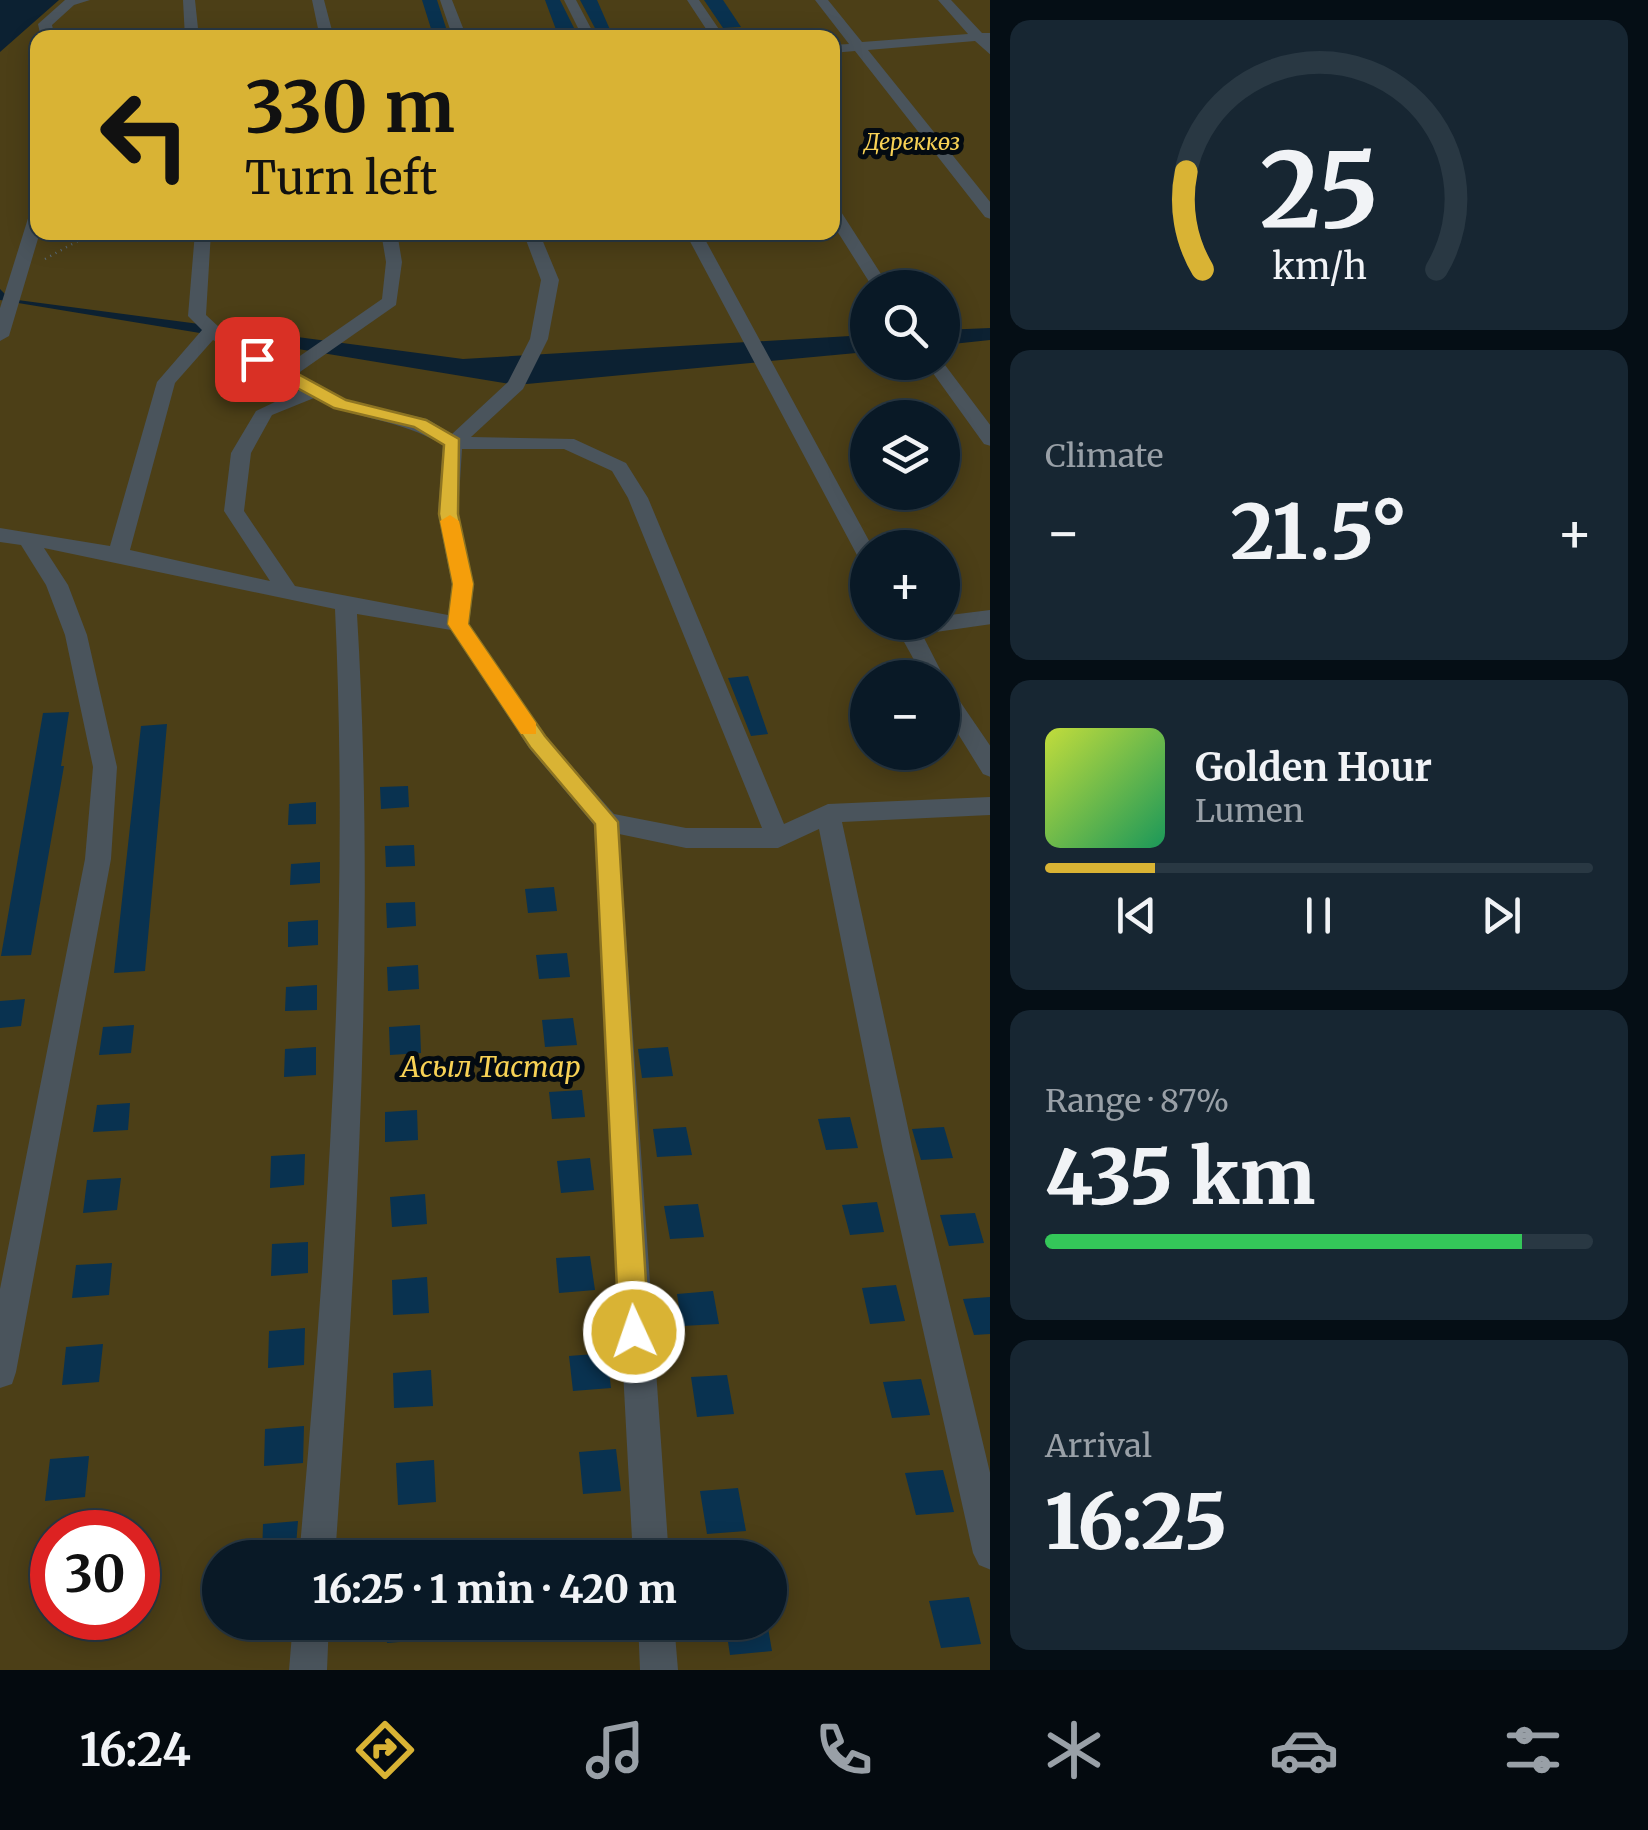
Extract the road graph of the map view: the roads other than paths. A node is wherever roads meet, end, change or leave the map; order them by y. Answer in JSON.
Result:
{"nodes":[{"id":1,"x":84,"y":0,"type":"edge"},
{"id":2,"x":190,"y":0,"type":"edge"},
{"id":3,"x":318,"y":0,"type":"edge"},
{"id":4,"x":446,"y":0,"type":"edge"},
{"id":5,"x":570,"y":0,"type":"edge"},
{"id":6,"x":693,"y":0,"type":"edge"},
{"id":7,"x":821,"y":0,"type":"edge"},
{"id":8,"x":944,"y":0,"type":"edge"},
{"id":9,"x":46,"y":30,"type":"edge"},
{"id":10,"x":192,"y":30,"type":"edge"},
{"id":11,"x":324,"y":30,"type":"edge"},
{"id":12,"x":457,"y":30,"type":"edge"},
{"id":13,"x":586,"y":30,"type":"edge"},
{"id":14,"x":714,"y":30,"type":"edge"},
{"id":15,"x":984,"y":37,"type":"edge"},
{"id":16,"x":856,"y":48,"type":"junction"},
{"id":17,"x":840,"y":49,"type":"edge"},
{"id":18,"x":990,"y":50,"type":"edge"},
{"id":19,"x":990,"y":214,"type":"edge"},
{"id":20,"x":840,"y":222,"type":"edge"},
{"id":21,"x":30,"y":236,"type":"edge"},
{"id":22,"x":202,"y":240,"type":"edge"},
{"id":23,"x":390,"y":240,"type":"edge"},
{"id":24,"x":534,"y":240,"type":"edge"},
{"id":25,"x":697,"y":240,"type":"edge"},
{"id":26,"x":870,"y":270,"type":"edge"},
{"id":27,"x":212,"y":330,"type":"junction"},
{"id":28,"x":0,"y":336,"type":"edge"},
{"id":29,"x":286,"y":373,"type":"junction"},
{"id":30,"x":947,"y":380,"type":"edge"},
{"id":31,"x":318,"y":390,"type":"junction"},
{"id":32,"x":990,"y":440,"type":"edge"},
{"id":33,"x":453,"y":443,"type":"junction"},
{"id":34,"x":853,"y":530,"type":"edge"},
{"id":35,"x":13,"y":537,"type":"edge"},
{"id":36,"x":119,"y":552,"type":"junction"},
{"id":37,"x":286,"y":589,"type":"junction"},
{"id":38,"x":346,"y":608,"type":"junction"},
{"id":39,"x":990,"y":617,"type":"edge"},
{"id":40,"x":960,"y":620,"type":"edge"},
{"id":41,"x":458,"y":624,"type":"junction"},
{"id":42,"x":960,"y":718,"type":"edge"},
{"id":43,"x":990,"y":768,"type":"edge"},
{"id":44,"x":990,"y":806,"type":"edge"},
{"id":45,"x":828,"y":813,"type":"junction"},
{"id":46,"x":606,"y":822,"type":"junction"},
{"id":47,"x":778,"y":838,"type":"junction"},
{"id":48,"x":0,"y":1372,"type":"edge"},
{"id":49,"x":317,"y":1540,"type":"edge"},
{"id":50,"x":650,"y":1540,"type":"edge"},
{"id":51,"x":990,"y":1554,"type":"edge"},
{"id":52,"x":310,"y":1640,"type":"edge"},
{"id":53,"x":658,"y":1640,"type":"edge"},
{"id":54,"x":308,"y":1670,"type":"edge"},
{"id":55,"x":660,"y":1670,"type":"edge"}],
"edges":[{"from":1,"to":9,"type":"street"},
{"from":2,"to":10,"type":"street"},
{"from":3,"to":11,"type":"street"},
{"from":4,"to":12,"type":"street"},
{"from":5,"to":13,"type":"street"},
{"from":6,"to":14,"type":"street"},
{"from":7,"to":16,"type":"street"},
{"from":8,"to":15,"type":"street"},
{"from":15,"to":16,"type":"street"},
{"from":15,"to":18,"type":"street"},
{"from":16,"to":17,"type":"street"},
{"from":16,"to":19,"type":"street"},
{"from":20,"to":26,"type":"street"},
{"from":21,"to":28,"type":"street"},
{"from":22,"to":27,"type":"street"},
{"from":23,"to":29,"type":"street"},
{"from":24,"to":33,"type":"street"},
{"from":25,"to":34,"type":"street"},
{"from":27,"to":29,"type":"street"},
{"from":27,"to":36,"type":"street"},
{"from":29,"to":31,"type":"street"},
{"from":30,"to":32,"type":"street"},
{"from":31,"to":33,"type":"street"},
{"from":31,"to":37,"type":"street"},
{"from":33,"to":41,"type":"street"},
{"from":33,"to":47,"type":"street"},
{"from":35,"to":36,"type":"street"},
{"from":35,"to":48,"type":"street"},
{"from":36,"to":37,"type":"street"},
{"from":37,"to":38,"type":"street"},
{"from":38,"to":41,"type":"street"},
{"from":38,"to":49,"type":"street"},
{"from":39,"to":40,"type":"street"},
{"from":41,"to":46,"type":"street"},
{"from":42,"to":43,"type":"street"},
{"from":44,"to":45,"type":"street"},
{"from":45,"to":47,"type":"street"},
{"from":45,"to":51,"type":"street"},
{"from":46,"to":47,"type":"street"},
{"from":46,"to":50,"type":"street"},
{"from":52,"to":54,"type":"street"},
{"from":53,"to":55,"type":"street"}]}
